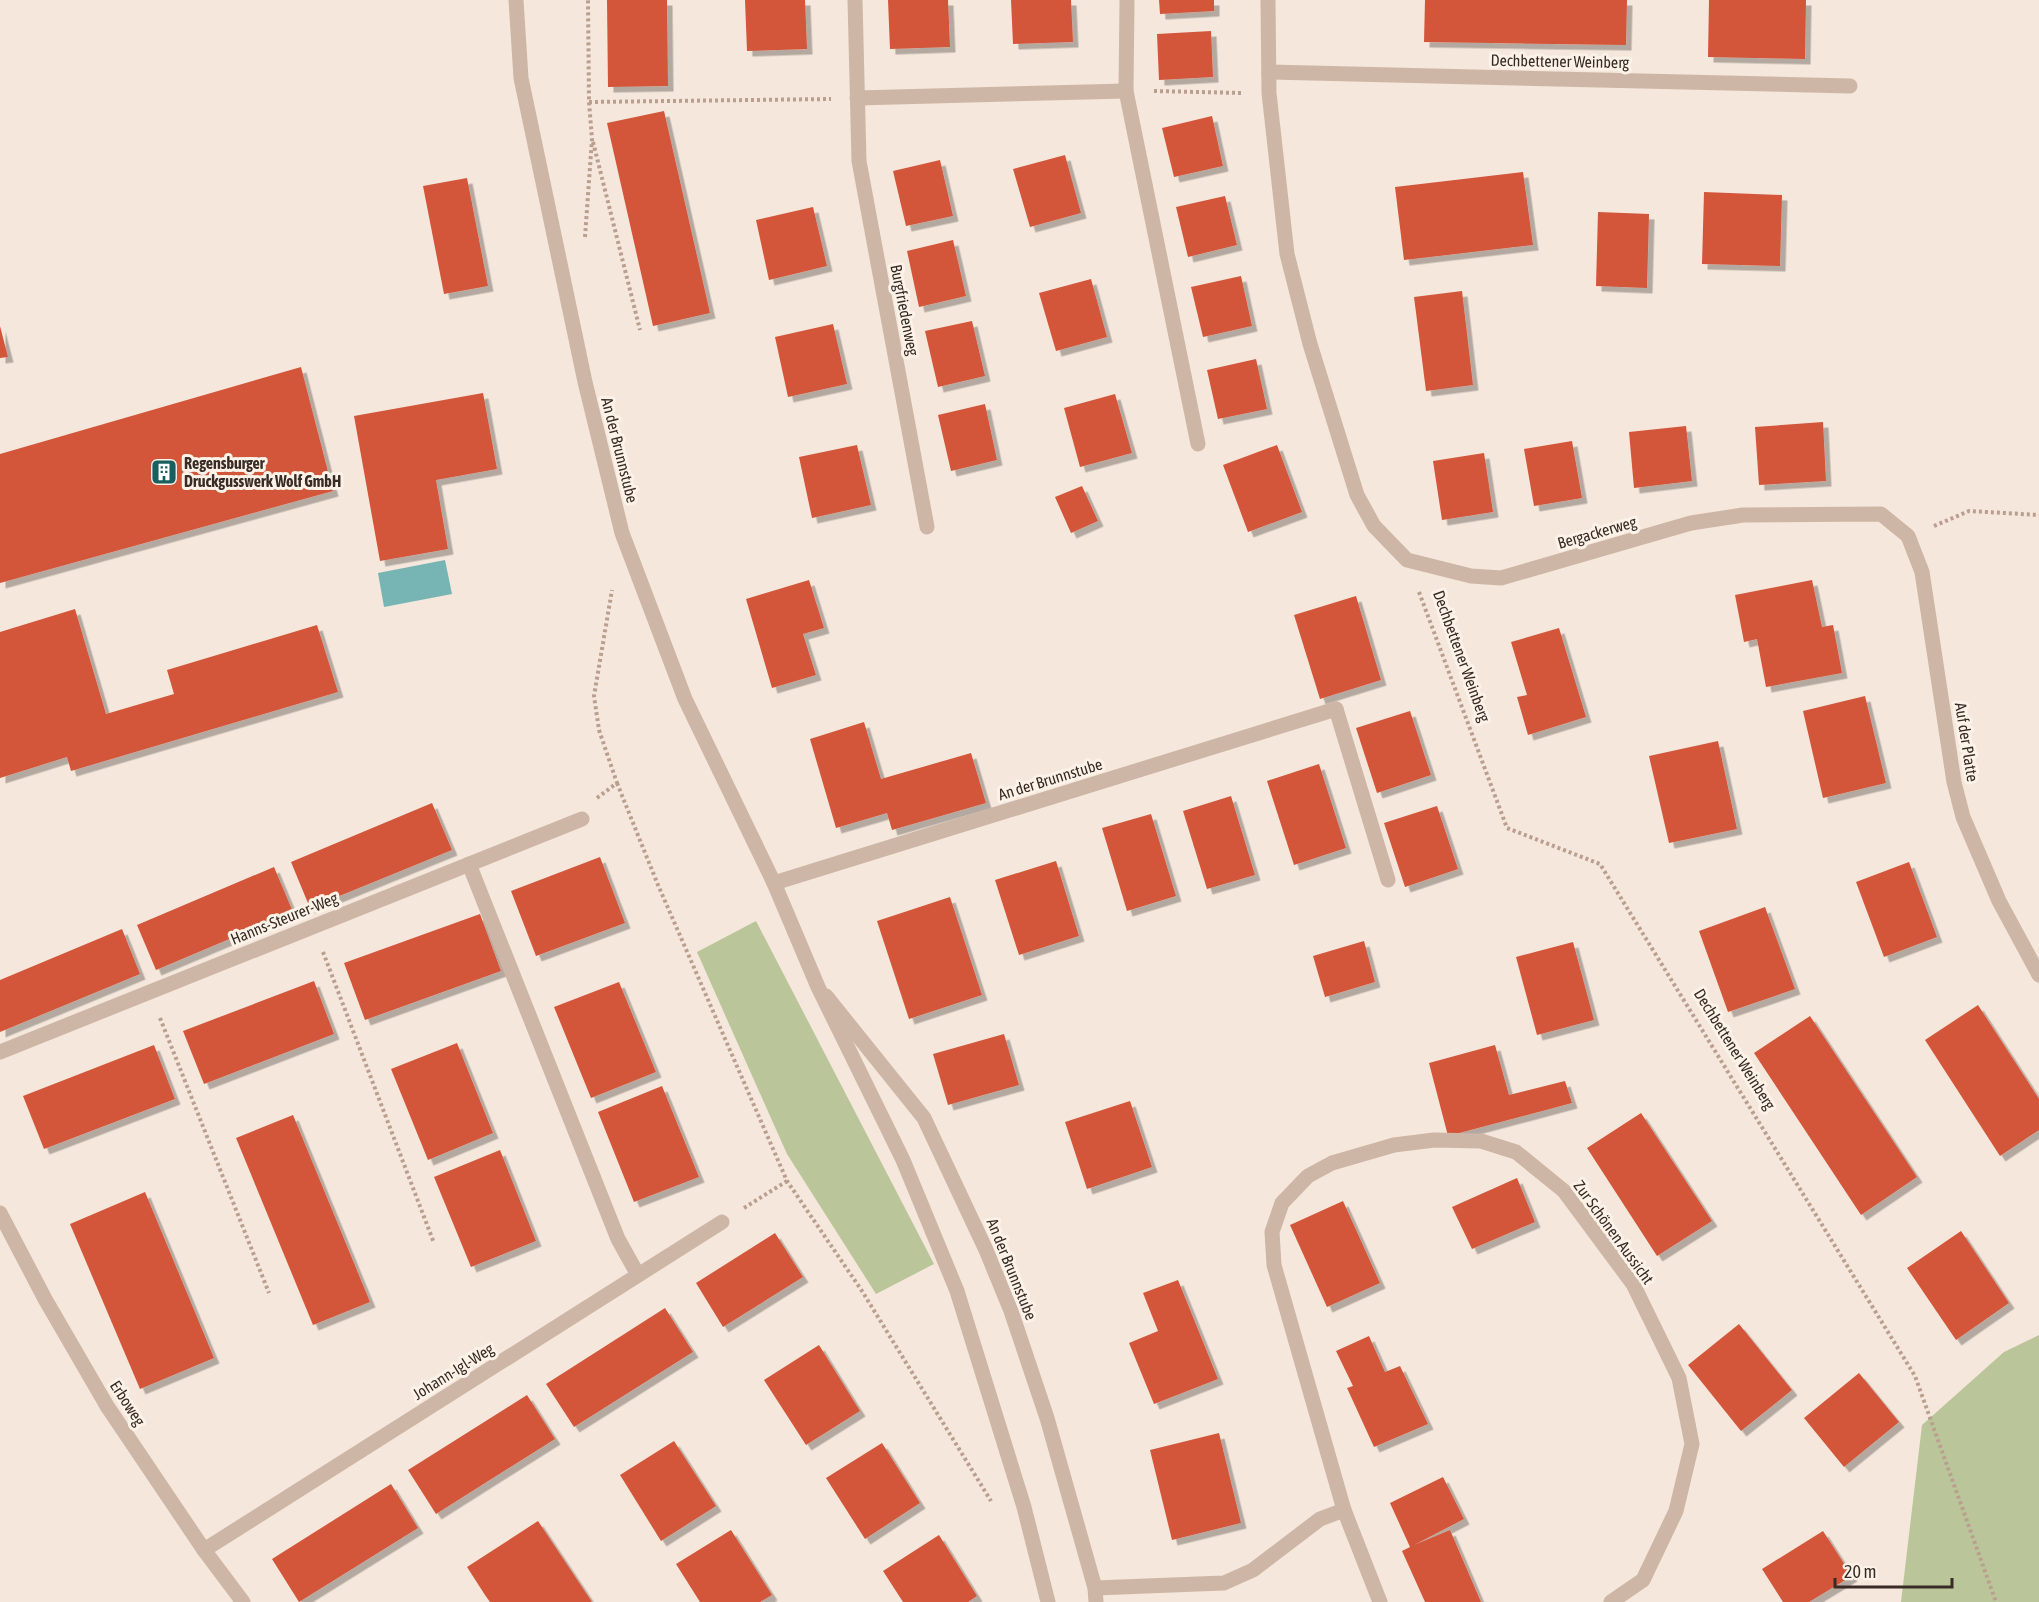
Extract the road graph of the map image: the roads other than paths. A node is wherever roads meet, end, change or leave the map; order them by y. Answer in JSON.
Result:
{"nodes":[{"id":1,"x":516,"y":0,"type":"edge"},
{"id":2,"x":855,"y":0,"type":"edge"},
{"id":3,"x":1127,"y":0,"type":"edge"},
{"id":4,"x":1268,"y":0,"type":"edge"},
{"id":5,"x":1269,"y":72,"type":"junction"},
{"id":6,"x":1850,"y":86,"type":"dead end"},
{"id":7,"x":1126,"y":91,"type":"junction"},
{"id":8,"x":857,"y":98,"type":"junction"},
{"id":9,"x":1198,"y":444,"type":"dead end"},
{"id":10,"x":1881,"y":514,"type":"joint"},
{"id":11,"x":927,"y":527,"type":"dead end"},
{"id":12,"x":582,"y":819,"type":"road end"},
{"id":13,"x":469,"y":864,"type":"junction"},
{"id":14,"x":1388,"y":880,"type":"dead end"},
{"id":15,"x":774,"y":883,"type":"junction"},
{"id":16,"x":2039,"y":975,"type":"edge"},
{"id":17,"x":818,"y":987,"type":"junction"},
{"id":18,"x":0,"y":1052,"type":"edge"},
{"id":19,"x":0,"y":1213,"type":"edge"},
{"id":20,"x":722,"y":1222,"type":"road end"},
{"id":21,"x":638,"y":1275,"type":"junction"},
{"id":22,"x":1344,"y":1510,"type":"junction"},
{"id":23,"x":204,"y":1550,"type":"junction"},
{"id":24,"x":1095,"y":1595,"type":"edge"},
{"id":25,"x":243,"y":1602,"type":"edge"},
{"id":26,"x":1048,"y":1602,"type":"edge"},
{"id":27,"x":1380,"y":1602,"type":"edge"},
{"id":28,"x":1611,"y":1602,"type":"edge"}],
"edges":[{"from":1,"to":15,"type":"street","name":"An der Brunnstube"},
{"from":2,"to":8,"type":"street","name":"Burgfriedenweg"},
{"from":3,"to":7,"type":"street"},
{"from":4,"to":5,"type":"street"},
{"from":5,"to":6,"type":"street","name":"Dechbettener Weinberg"},
{"from":5,"to":10,"type":"street","name":"Bergackerweg"},
{"from":7,"to":8,"type":"street"},
{"from":7,"to":9,"type":"street"},
{"from":8,"to":11,"type":"street","name":"Burgfriedenweg"},
{"from":10,"to":16,"type":"street","name":"Auf der Platte"},
{"from":12,"to":13,"type":"street","name":"Hanns-Steurer-Weg"},
{"from":13,"to":18,"type":"street","name":"Hanns-Steurer-Weg"},
{"from":13,"to":21,"type":"street"},
{"from":14,"to":15,"type":"street","name":"An der Brunnstube"},
{"from":15,"to":17,"type":"street","name":"An der Brunnstube"},
{"from":17,"to":24,"type":"street","name":"An der Brunnstube"},
{"from":17,"to":26,"type":"street","name":"An der Brunnstube"},
{"from":19,"to":23,"type":"street","name":"Erboweg"},
{"from":20,"to":21,"type":"street","name":"Johann-Igl-Weg"},
{"from":21,"to":23,"type":"street","name":"Johann-Igl-Weg"},
{"from":22,"to":24,"type":"street"},
{"from":22,"to":27,"type":"street","name":"Zur Schönen Aussicht"},
{"from":22,"to":28,"type":"street","name":"Zur Schönen Aussicht"},
{"from":23,"to":25,"type":"street","name":"Erboweg"}]}
